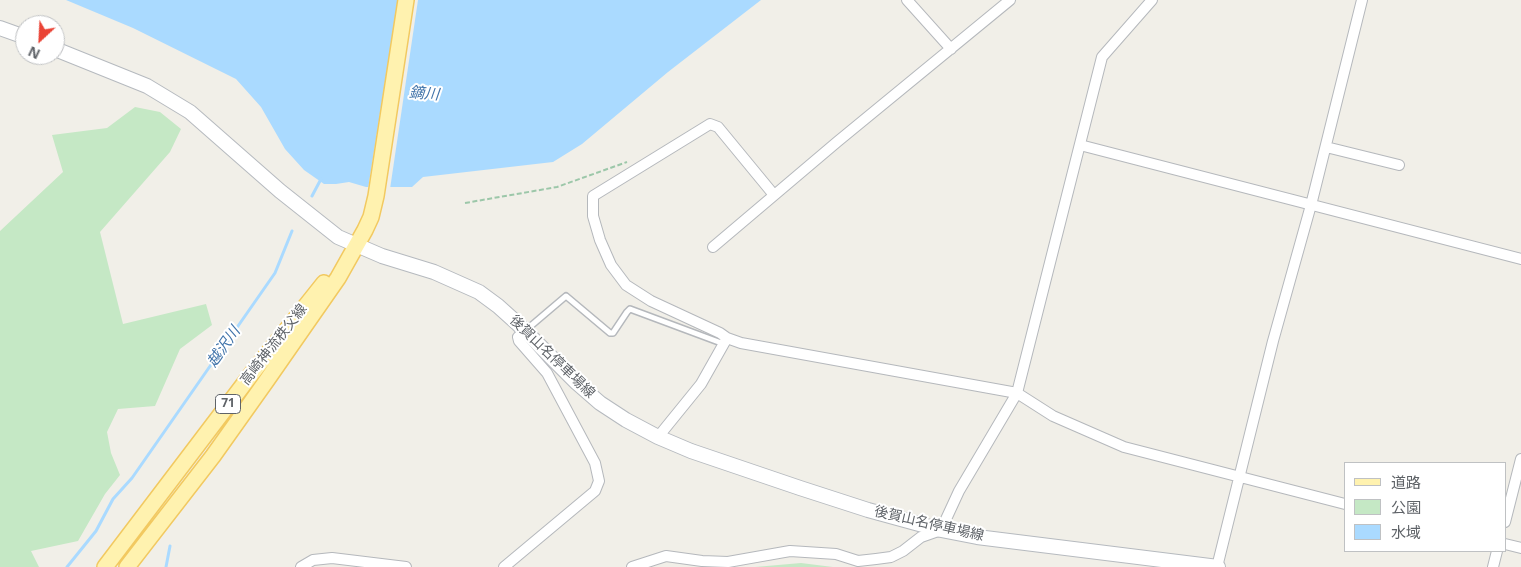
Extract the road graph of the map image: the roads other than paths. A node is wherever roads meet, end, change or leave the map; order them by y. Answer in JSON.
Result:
{"nodes":[{"id":1,"x":406,"y":0,"type":"edge"},
{"id":2,"x":907,"y":0,"type":"edge"},
{"id":3,"x":1010,"y":0,"type":"edge"},
{"id":4,"x":1152,"y":0,"type":"edge"},
{"id":5,"x":1362,"y":0,"type":"edge"},
{"id":6,"x":0,"y":28,"type":"edge"},
{"id":7,"x":15,"y":33,"type":"edge"},
{"id":8,"x":952,"y":49,"type":"junction"},
{"id":9,"x":65,"y":53,"type":"edge"},
{"id":10,"x":1080,"y":146,"type":"junction"},
{"id":11,"x":1326,"y":147,"type":"junction"},
{"id":12,"x":1399,"y":165,"type":"dead end"},
{"id":13,"x":774,"y":195,"type":"junction"},
{"id":14,"x":1311,"y":205,"type":"junction"},
{"id":15,"x":356,"y":246,"type":"junction"},
{"id":16,"x":713,"y":247,"type":"dead end"},
{"id":17,"x":1521,"y":259,"type":"edge"},
{"id":18,"x":525,"y":331,"type":"junction"},
{"id":19,"x":725,"y":341,"type":"junction"},
{"id":20,"x":1017,"y":393,"type":"junction"},
{"id":21,"x":658,"y":437,"type":"junction"},
{"id":22,"x":1521,"y":460,"type":"edge"},
{"id":23,"x":1239,"y":478,"type":"junction"},
{"id":24,"x":1344,"y":504,"type":"edge"},
{"id":25,"x":1506,"y":518,"type":"edge"},
{"id":26,"x":941,"y":530,"type":"junction"},
{"id":27,"x":1506,"y":544,"type":"edge"},
{"id":28,"x":1521,"y":548,"type":"edge"},
{"id":29,"x":1497,"y":552,"type":"edge"},
{"id":30,"x":105,"y":567,"type":"edge"},
{"id":31,"x":126,"y":567,"type":"edge"},
{"id":32,"x":300,"y":567,"type":"edge"},
{"id":33,"x":406,"y":567,"type":"edge"},
{"id":34,"x":504,"y":567,"type":"edge"},
{"id":35,"x":632,"y":567,"type":"edge"},
{"id":36,"x":1217,"y":567,"type":"edge"},
{"id":37,"x":1493,"y":567,"type":"edge"}],
"edges":[{"from":1,"to":15,"type":"main road","name":"高崎神流秩父線","number":"71"},
{"from":2,"to":8,"type":"street"},
{"from":3,"to":8,"type":"street"},
{"from":4,"to":10,"type":"street"},
{"from":5,"to":11,"type":"street"},
{"from":6,"to":7,"type":"main road"},
{"from":8,"to":13,"type":"street"},
{"from":9,"to":15,"type":"main road","name":"後賀山名停車場線"},
{"from":10,"to":14,"type":"street"},
{"from":10,"to":20,"type":"street"},
{"from":11,"to":12,"type":"street"},
{"from":11,"to":14,"type":"street"},
{"from":13,"to":16,"type":"street"},
{"from":13,"to":19,"type":"street"},
{"from":14,"to":17,"type":"street"},
{"from":14,"to":23,"type":"street"},
{"from":15,"to":18,"type":"main road","name":"後賀山名停車場線"},
{"from":15,"to":30,"type":"main road","name":"高崎神流秩父線","number":"71"},
{"from":15,"to":31,"type":"main road","name":"高崎神流秩父線","number":"71"},
{"from":18,"to":19,"type":"lane"},
{"from":18,"to":21,"type":"main road","name":"後賀山名停車場線"},
{"from":18,"to":34,"type":"street"},
{"from":19,"to":20,"type":"street"},
{"from":19,"to":21,"type":"street"},
{"from":20,"to":23,"type":"street"},
{"from":20,"to":26,"type":"street"},
{"from":21,"to":26,"type":"main road","name":"後賀山名停車場線"},
{"from":22,"to":25,"type":"street"},
{"from":23,"to":24,"type":"street"},
{"from":23,"to":36,"type":"street"},
{"from":26,"to":35,"type":"street"},
{"from":26,"to":36,"type":"main road","name":"後賀山名停車場線"},
{"from":27,"to":28,"type":"street"},
{"from":29,"to":37,"type":"street"},
{"from":32,"to":33,"type":"street"}]}
